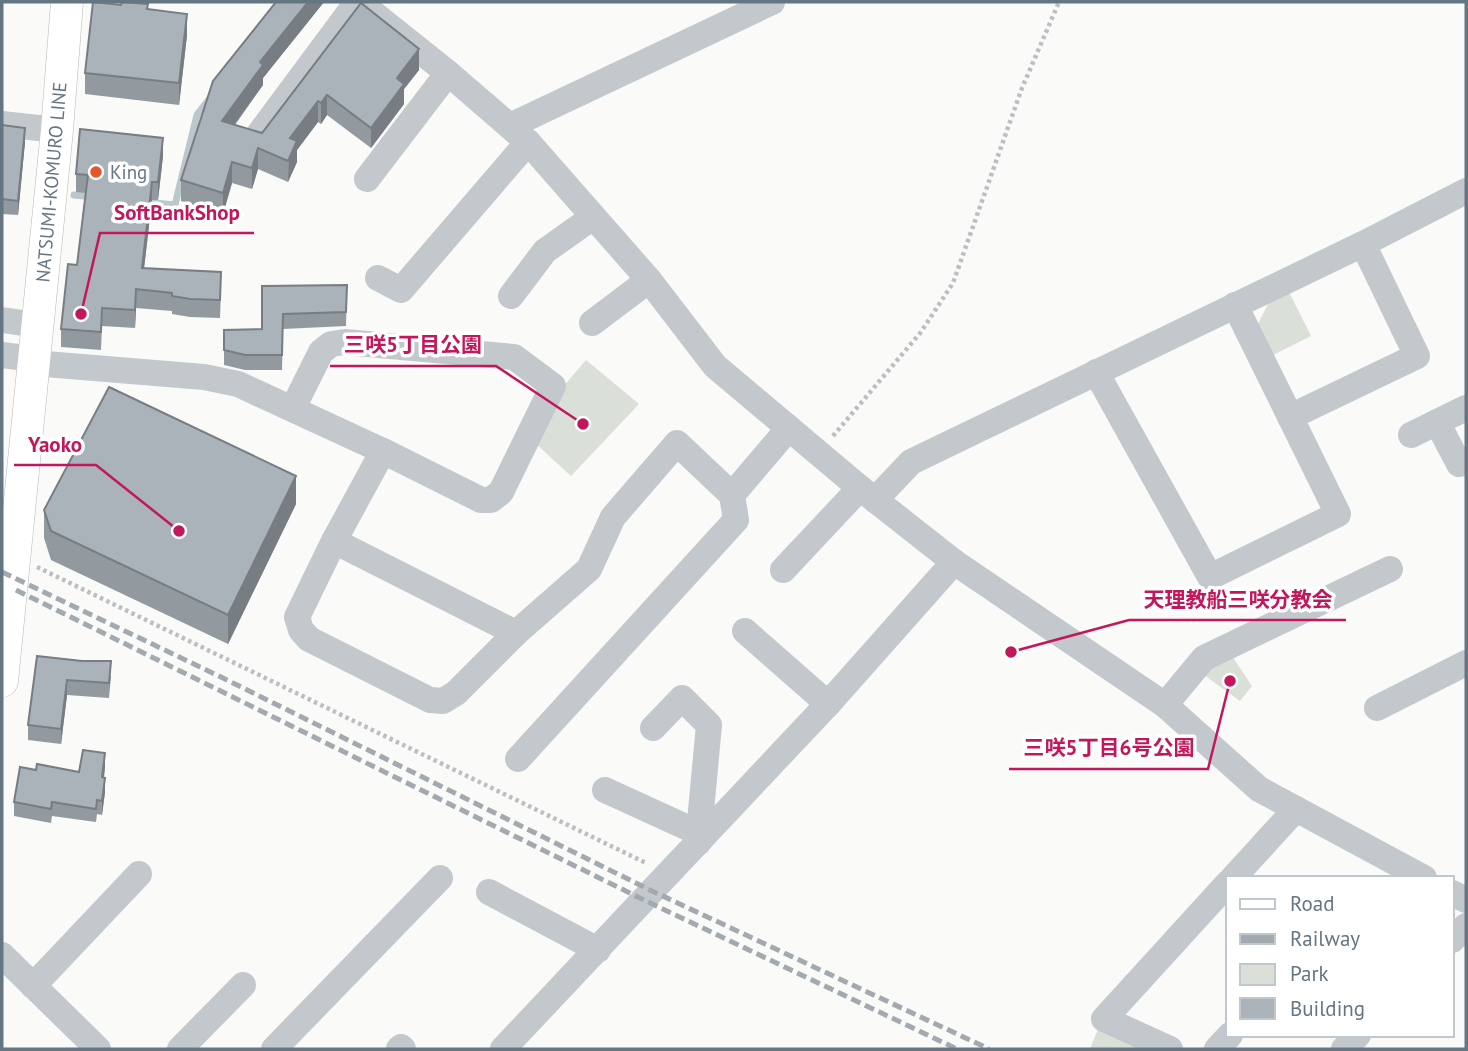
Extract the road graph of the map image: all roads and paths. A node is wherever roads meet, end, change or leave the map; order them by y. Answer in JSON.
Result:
{"nodes":[{"id":1,"x":66,"y":2,"type":"edge"},
{"id":2,"x":358,"y":2,"type":"edge"},
{"id":3,"x":772,"y":2,"type":"edge"},
{"id":4,"x":1059,"y":2,"type":"edge"},
{"id":5,"x":448,"y":73,"type":"junction"},
{"id":6,"x":2,"y":124,"type":"edge"},
{"id":7,"x":57,"y":130,"type":"junction"},
{"id":8,"x":259,"y":134,"type":"edge"},
{"id":9,"x":519,"y":134,"type":"junction"},
{"id":10,"x":367,"y":179,"type":"dead end"},
{"id":11,"x":1466,"y":191,"type":"edge"},
{"id":12,"x":593,"y":217,"type":"junction"},
{"id":13,"x":1363,"y":244,"type":"junction"},
{"id":14,"x":378,"y":278,"type":"dead end"},
{"id":15,"x":649,"y":280,"type":"junction"},
{"id":16,"x":511,"y":296,"type":"dead end"},
{"id":17,"x":1234,"y":305,"type":"junction"},
{"id":18,"x":2,"y":320,"type":"edge"},
{"id":19,"x":592,"y":323,"type":"dead end"},
{"id":20,"x":37,"y":324,"type":"junction"},
{"id":21,"x":2,"y":355,"type":"edge"},
{"id":22,"x":33,"y":361,"type":"junction"},
{"id":23,"x":1097,"y":372,"type":"junction"},
{"id":24,"x":293,"y":408,"type":"junction"},
{"id":25,"x":1466,"y":408,"type":"edge"},
{"id":26,"x":1290,"y":417,"type":"junction"},
{"id":27,"x":1437,"y":422,"type":"junction"},
{"id":28,"x":789,"y":428,"type":"junction"},
{"id":29,"x":1411,"y":435,"type":"dead end"},
{"id":30,"x":383,"y":451,"type":"junction"},
{"id":31,"x":819,"y":453,"type":"junction"},
{"id":32,"x":1459,"y":464,"type":"dead end"},
{"id":33,"x":868,"y":494,"type":"junction"},
{"id":34,"x":732,"y":495,"type":"junction"},
{"id":35,"x":334,"y":541,"type":"junction"},
{"id":36,"x":954,"y":562,"type":"junction"},
{"id":37,"x":33,"y":565,"type":"dead end"},
{"id":38,"x":1390,"y":569,"type":"dead end"},
{"id":39,"x":783,"y":570,"type":"dead end"},
{"id":40,"x":745,"y":631,"type":"dead end"},
{"id":41,"x":516,"y":633,"type":"junction"},
{"id":42,"x":1466,"y":663,"type":"edge"},
{"id":43,"x":2,"y":681,"type":"edge"},
{"id":44,"x":828,"y":705,"type":"junction"},
{"id":45,"x":1165,"y":705,"type":"junction"},
{"id":46,"x":1377,"y":708,"type":"dead end"},
{"id":47,"x":653,"y":728,"type":"dead end"},
{"id":48,"x":518,"y":759,"type":"dead end"},
{"id":49,"x":605,"y":790,"type":"dead end"},
{"id":50,"x":1296,"y":809,"type":"junction"},
{"id":51,"x":698,"y":838,"type":"junction"},
{"id":52,"x":1382,"y":869,"type":"edge"},
{"id":53,"x":139,"y":874,"type":"dead end"},
{"id":54,"x":668,"y":874,"type":"junction"},
{"id":55,"x":1235,"y":876,"type":"edge"},
{"id":56,"x":1414,"y":876,"type":"edge"},
{"id":57,"x":440,"y":878,"type":"dead end"},
{"id":58,"x":1226,"y":885,"type":"edge"},
{"id":59,"x":489,"y":892,"type":"dead end"},
{"id":60,"x":598,"y":950,"type":"junction"},
{"id":61,"x":2,"y":956,"type":"edge"},
{"id":62,"x":243,"y":985,"type":"dead end"},
{"id":63,"x":33,"y":986,"type":"junction"},
{"id":64,"x":98,"y":1049,"type":"edge"},
{"id":65,"x":180,"y":1049,"type":"edge"},
{"id":66,"x":274,"y":1049,"type":"edge"},
{"id":67,"x":503,"y":1049,"type":"edge"},
{"id":68,"x":1170,"y":1049,"type":"edge"}],
"edges":[{"from":1,"to":7,"type":"main road","name":"NATSUMI-KOMURO LINE"},
{"from":2,"to":5,"type":"street"},
{"from":2,"to":8,"type":"street"},
{"from":3,"to":9,"type":"street"},
{"from":4,"to":31,"type":"path"},
{"from":5,"to":9,"type":"street"},
{"from":5,"to":10,"type":"street"},
{"from":6,"to":7,"type":"street"},
{"from":7,"to":20,"type":"main road","name":"NATSUMI-KOMURO LINE"},
{"from":9,"to":12,"type":"street"},
{"from":9,"to":14,"type":"street"},
{"from":11,"to":13,"type":"street"},
{"from":12,"to":15,"type":"street"},
{"from":12,"to":16,"type":"street"},
{"from":13,"to":17,"type":"street"},
{"from":13,"to":26,"type":"street"},
{"from":15,"to":19,"type":"street"},
{"from":15,"to":28,"type":"street"},
{"from":17,"to":23,"type":"street"},
{"from":17,"to":26,"type":"street"},
{"from":18,"to":20,"type":"street"},
{"from":20,"to":22,"type":"main road","name":"NATSUMI-KOMURO LINE"},
{"from":21,"to":22,"type":"street"},
{"from":22,"to":24,"type":"street"},
{"from":22,"to":43,"type":"main road","name":"NATSUMI-KOMURO LINE"},
{"from":23,"to":26,"type":"street"},
{"from":23,"to":33,"type":"street"},
{"from":24,"to":30,"type":"street"},
{"from":24,"to":30,"type":"street"},
{"from":25,"to":27,"type":"street"},
{"from":27,"to":29,"type":"street"},
{"from":27,"to":32,"type":"street"},
{"from":28,"to":31,"type":"street"},
{"from":28,"to":34,"type":"street"},
{"from":30,"to":35,"type":"street"},
{"from":31,"to":33,"type":"street"},
{"from":33,"to":36,"type":"street"},
{"from":33,"to":39,"type":"street"},
{"from":34,"to":41,"type":"street"},
{"from":34,"to":48,"type":"street"},
{"from":35,"to":41,"type":"street"},
{"from":35,"to":41,"type":"street"},
{"from":36,"to":44,"type":"street"},
{"from":36,"to":45,"type":"street"},
{"from":37,"to":54,"type":"path"},
{"from":38,"to":45,"type":"street"},
{"from":40,"to":44,"type":"street"},
{"from":42,"to":46,"type":"street"},
{"from":44,"to":51,"type":"street"},
{"from":45,"to":50,"type":"street"},
{"from":47,"to":51,"type":"street"},
{"from":49,"to":51,"type":"street"},
{"from":50,"to":52,"type":"street"},
{"from":50,"to":55,"type":"street"},
{"from":51,"to":54,"type":"street"},
{"from":52,"to":56,"type":"street"},
{"from":53,"to":63,"type":"street"},
{"from":54,"to":60,"type":"street"},
{"from":57,"to":66,"type":"street"},
{"from":58,"to":68,"type":"street"},
{"from":59,"to":60,"type":"street"},
{"from":60,"to":67,"type":"street"},
{"from":61,"to":63,"type":"street"},
{"from":62,"to":65,"type":"street"},
{"from":63,"to":64,"type":"street"}]}
